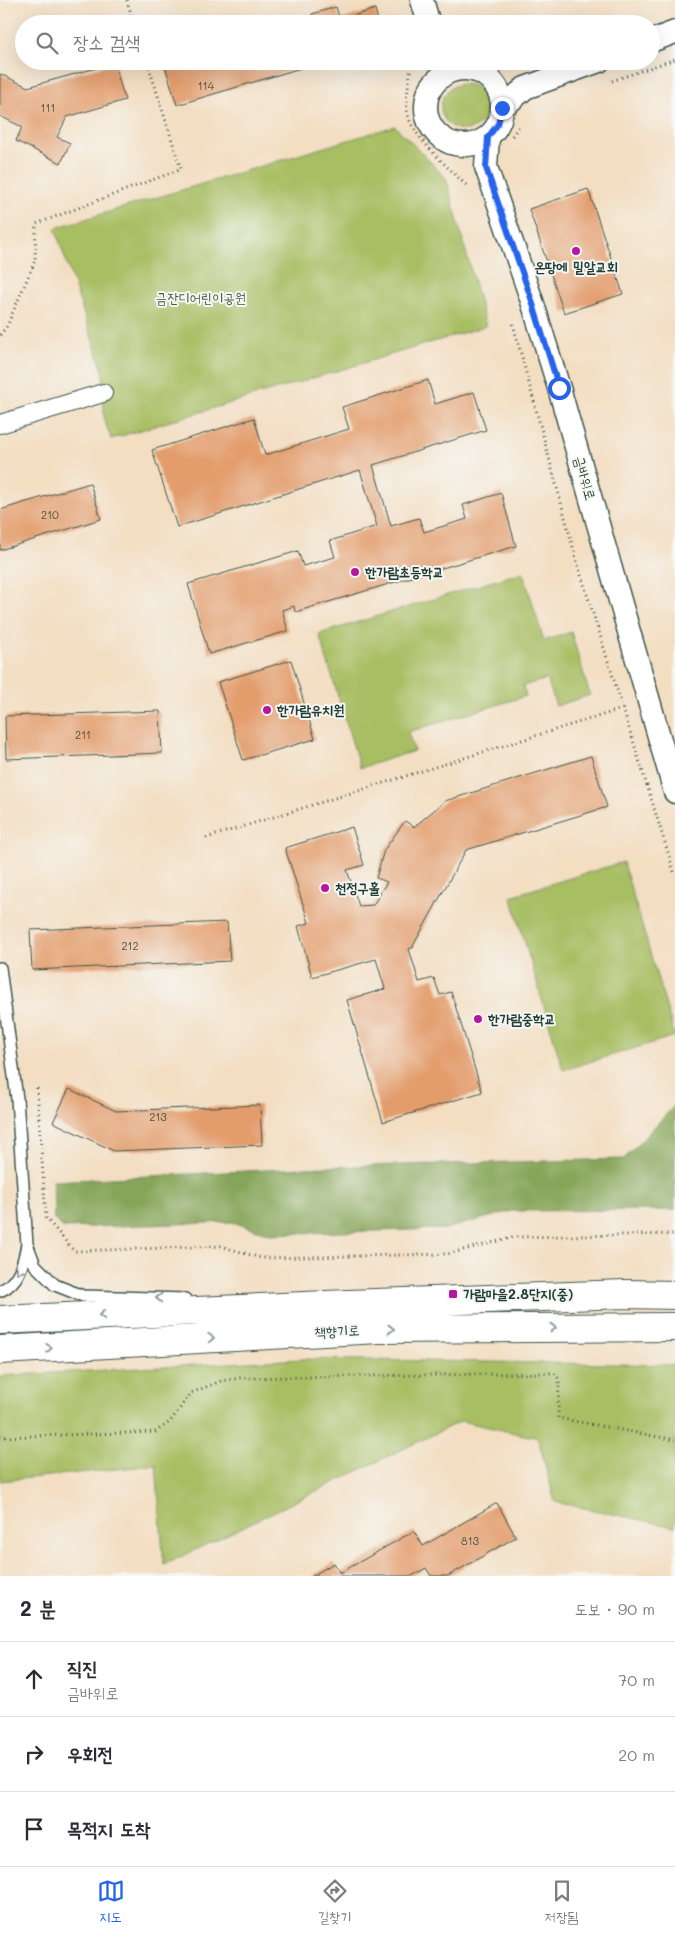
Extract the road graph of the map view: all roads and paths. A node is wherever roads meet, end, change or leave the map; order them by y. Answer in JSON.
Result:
{"nodes":[{"id":1,"x":127,"y":0,"type":"edge"},
{"id":2,"x":422,"y":0,"type":"edge"},
{"id":3,"x":131,"y":15,"type":"edge"},
{"id":4,"x":427,"y":15,"type":"edge"},
{"id":5,"x":675,"y":32,"type":"edge"},
{"id":6,"x":660,"y":38,"type":"edge"},
{"id":7,"x":675,"y":60,"type":"edge"},
{"id":8,"x":660,"y":65,"type":"edge"},
{"id":9,"x":149,"y":70,"type":"edge"},
{"id":10,"x":410,"y":70,"type":"edge"},
{"id":11,"x":450,"y":70,"type":"edge"},
{"id":12,"x":474,"y":70,"type":"edge"},
{"id":13,"x":574,"y":70,"type":"edge"},
{"id":14,"x":645,"y":70,"type":"edge"},
{"id":15,"x":435,"y":71,"type":"edge"},
{"id":16,"x":605,"y":83,"type":"dead end"},
{"id":17,"x":494,"y":84,"type":"junction"},
{"id":18,"x":525,"y":88,"type":"junction"},
{"id":19,"x":502,"y":108,"type":"junction"},
{"id":20,"x":521,"y":123,"type":"dead end"},
{"id":21,"x":498,"y":140,"type":"junction"},
{"id":22,"x":459,"y":145,"type":"junction"},
{"id":23,"x":486,"y":168,"type":"junction"},
{"id":24,"x":470,"y":189,"type":"dead end"},
{"id":25,"x":512,"y":320,"type":"dead end"},
{"id":26,"x":0,"y":335,"type":"edge"},
{"id":27,"x":103,"y":393,"type":"dead end"},
{"id":28,"x":0,"y":424,"type":"edge"},
{"id":29,"x":630,"y":706,"type":"dead end"},
{"id":30,"x":622,"y":709,"type":"junction"},
{"id":31,"x":675,"y":792,"type":"edge"},
{"id":32,"x":206,"y":838,"type":"dead end"},
{"id":33,"x":675,"y":875,"type":"edge"},
{"id":34,"x":0,"y":968,"type":"edge"},
{"id":35,"x":37,"y":1088,"type":"dead end"},
{"id":36,"x":0,"y":1208,"type":"edge"},
{"id":37,"x":0,"y":1221,"type":"edge"},
{"id":38,"x":675,"y":1234,"type":"edge"},
{"id":39,"x":27,"y":1244,"type":"junction"},
{"id":40,"x":675,"y":1281,"type":"edge"},
{"id":41,"x":0,"y":1291,"type":"edge"},
{"id":42,"x":625,"y":1294,"type":"junction"},
{"id":43,"x":675,"y":1295,"type":"edge"},
{"id":44,"x":348,"y":1304,"type":"junction"},
{"id":45,"x":0,"y":1320,"type":"edge"},
{"id":46,"x":675,"y":1327,"type":"edge"},
{"id":47,"x":0,"y":1350,"type":"edge"},
{"id":48,"x":0,"y":1437,"type":"edge"},
{"id":49,"x":675,"y":1440,"type":"edge"}],
"edges":[{"from":1,"to":3,"type":"path"},
{"from":2,"to":4,"type":"street"},
{"from":5,"to":6,"type":"street"},
{"from":7,"to":8,"type":"path"},
{"from":9,"to":26,"type":"path"},
{"from":10,"to":24,"type":"path"},
{"from":11,"to":15,"type":"street"},
{"from":12,"to":17,"type":"street"},
{"from":13,"to":18,"type":"street"},
{"from":14,"to":16,"type":"path"},
{"from":15,"to":22,"type":"street"},
{"from":17,"to":18,"type":"street"},
{"from":17,"to":19,"type":"street"},
{"from":18,"to":19,"type":"street"},
{"from":19,"to":21,"type":"street"},
{"from":20,"to":21,"type":"path"},
{"from":21,"to":22,"type":"street"},
{"from":21,"to":23,"type":"street"},
{"from":22,"to":23,"type":"street"},
{"from":23,"to":31,"type":"street","name":"금바위로"},
{"from":25,"to":30,"type":"path"},
{"from":27,"to":28,"type":"street"},
{"from":29,"to":30,"type":"path"},
{"from":30,"to":32,"type":"path"},
{"from":30,"to":33,"type":"path"},
{"from":34,"to":39,"type":"lane"},
{"from":35,"to":38,"type":"path"},
{"from":36,"to":37,"type":"path"},
{"from":39,"to":41,"type":"lane","one_way":true},
{"from":44,"to":39,"type":"lane","one_way":true},
{"from":40,"to":42,"type":"main road"},
{"from":42,"to":43,"type":"main road","name":"책향기로"},
{"from":42,"to":44,"type":"main road","name":"책향기로"},
{"from":44,"to":45,"type":"main road","name":"책향기로","one_way":true},
{"from":47,"to":46,"type":"main road","name":"책향기로","one_way":true},
{"from":48,"to":49,"type":"path"}]}
